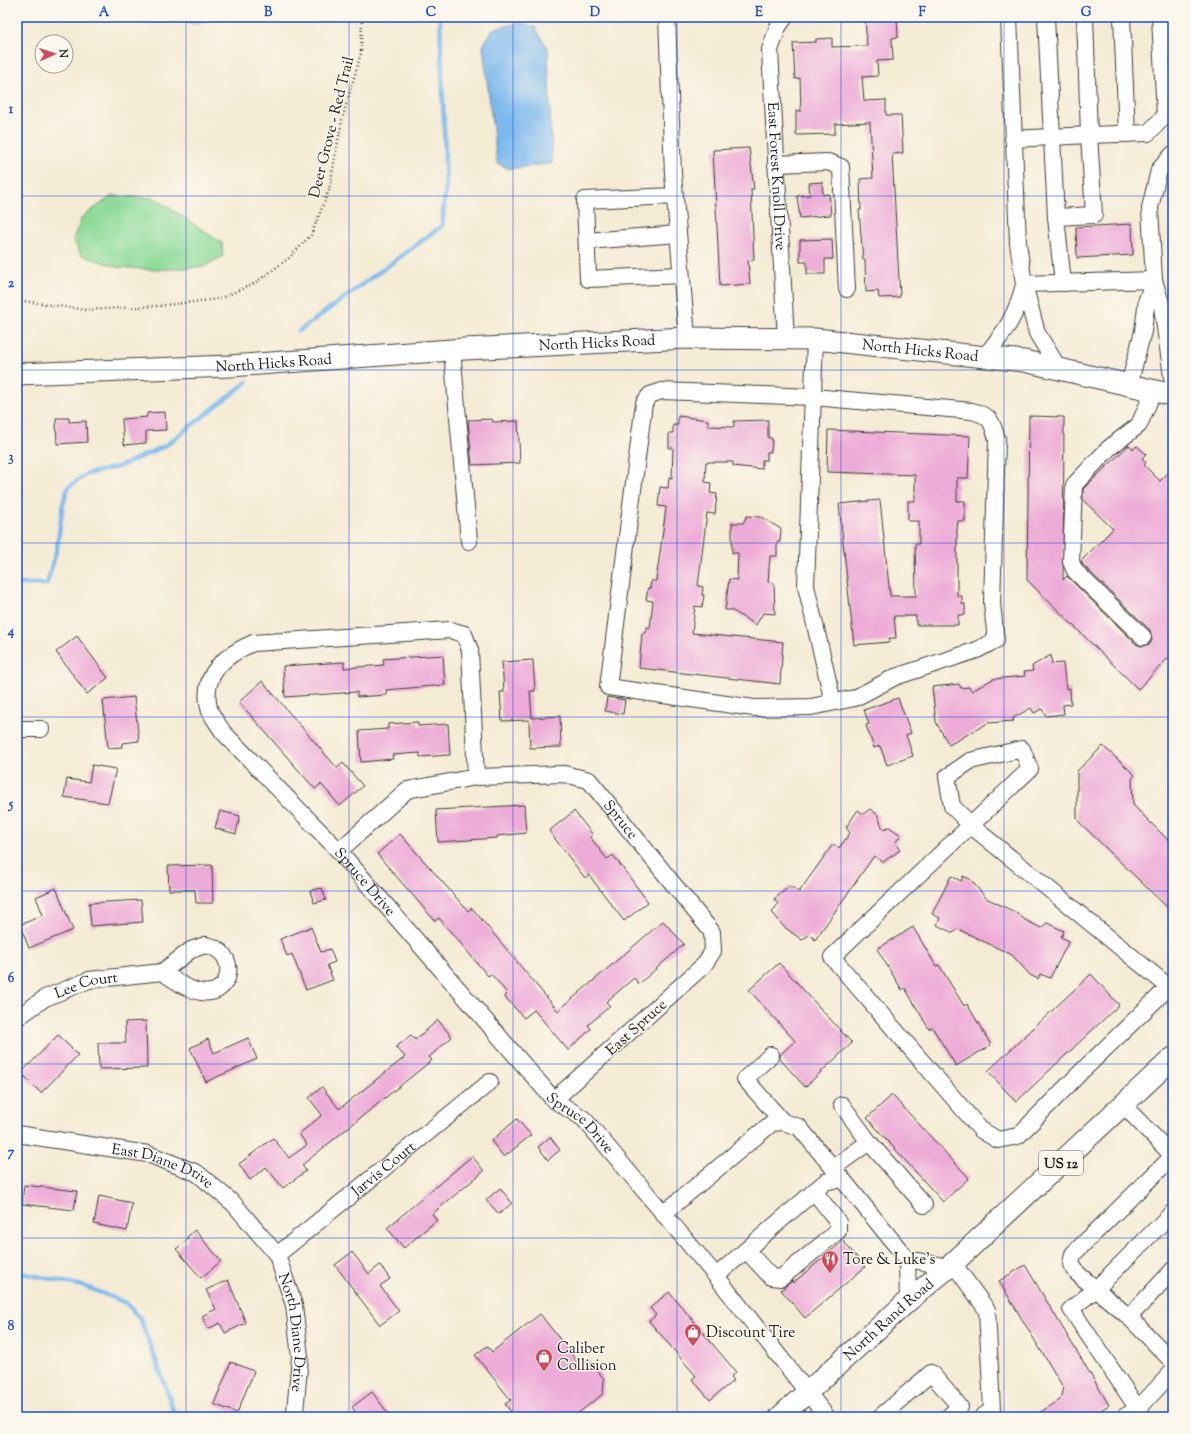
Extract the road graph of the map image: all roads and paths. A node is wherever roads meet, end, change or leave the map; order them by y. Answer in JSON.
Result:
{"nodes":[{"id":1,"x":362,"y":17,"type":"edge"},
{"id":2,"x":667,"y":17,"type":"edge"},
{"id":3,"x":785,"y":17,"type":"edge"},
{"id":4,"x":1009,"y":17,"type":"edge"},
{"id":5,"x":1046,"y":17,"type":"edge"},
{"id":6,"x":1085,"y":17,"type":"edge"},
{"id":7,"x":1122,"y":17,"type":"edge"},
{"id":8,"x":1160,"y":17,"type":"edge"},
{"id":9,"x":1127,"y":134,"type":"junction"},
{"id":10,"x":1090,"y":135,"type":"junction"},
{"id":11,"x":1052,"y":137,"type":"junction"},
{"id":12,"x":1013,"y":139,"type":"junction"},
{"id":13,"x":1173,"y":154,"type":"edge"},
{"id":14,"x":776,"y":164,"type":"junction"},
{"id":15,"x":675,"y":196,"type":"junction"},
{"id":16,"x":1056,"y":217,"type":"junction"},
{"id":17,"x":678,"y":234,"type":"junction"},
{"id":18,"x":587,"y":241,"type":"junction"},
{"id":19,"x":681,"y":275,"type":"junction"},
{"id":20,"x":1154,"y":280,"type":"junction"},
{"id":21,"x":1063,"y":282,"type":"junction"},
{"id":22,"x":1024,"y":284,"type":"junction"},
{"id":23,"x":847,"y":289,"type":"dead end"},
{"id":24,"x":17,"y":300,"type":"edge"},
{"id":25,"x":687,"y":338,"type":"junction"},
{"id":26,"x":786,"y":339,"type":"junction"},
{"id":27,"x":815,"y":339,"type":"junction"},
{"id":28,"x":452,"y":350,"type":"junction"},
{"id":29,"x":984,"y":357,"type":"junction"},
{"id":30,"x":1059,"y":369,"type":"junction"},
{"id":31,"x":17,"y":374,"type":"edge"},
{"id":32,"x":1173,"y":383,"type":"edge"},
{"id":33,"x":1129,"y":385,"type":"junction"},
{"id":34,"x":1163,"y":393,"type":"edge"},
{"id":35,"x":813,"y":397,"type":"junction"},
{"id":36,"x":469,"y":541,"type":"dead end"},
{"id":37,"x":1144,"y":637,"type":"dead end"},
{"id":38,"x":833,"y":702,"type":"junction"},
{"id":39,"x":17,"y":729,"type":"edge"},
{"id":40,"x":41,"y":729,"type":"dead end"},
{"id":41,"x":476,"y":777,"type":"junction"},
{"id":42,"x":971,"y":825,"type":"junction"},
{"id":43,"x":339,"y":851,"type":"junction"},
{"id":44,"x":712,"y":951,"type":"joint"},
{"id":45,"x":162,"y":972,"type":"dead end"},
{"id":46,"x":1171,"y":989,"type":"edge"},
{"id":47,"x":17,"y":1018,"type":"edge"},
{"id":48,"x":771,"y":1055,"type":"dead end"},
{"id":49,"x":1173,"y":1058,"type":"edge"},
{"id":50,"x":490,"y":1082,"type":"dead end"},
{"id":51,"x":554,"y":1100,"type":"junction"},
{"id":52,"x":842,"y":1105,"type":"dead end"},
{"id":53,"x":1123,"y":1105,"type":"junction"},
{"id":54,"x":783,"y":1122,"type":"junction"},
{"id":55,"x":17,"y":1134,"type":"edge"},
{"id":56,"x":869,"y":1142,"type":"junction"},
{"id":57,"x":1173,"y":1156,"type":"edge"},
{"id":58,"x":833,"y":1168,"type":"junction"},
{"id":59,"x":843,"y":1180,"type":"junction"},
{"id":60,"x":814,"y":1191,"type":"junction"},
{"id":61,"x":924,"y":1205,"type":"dead end"},
{"id":62,"x":1173,"y":1212,"type":"edge"},
{"id":63,"x":664,"y":1214,"type":"junction"},
{"id":64,"x":746,"y":1250,"type":"junction"},
{"id":65,"x":276,"y":1255,"type":"junction"},
{"id":66,"x":907,"y":1259,"type":"junction"},
{"id":67,"x":951,"y":1265,"type":"junction"},
{"id":68,"x":1173,"y":1270,"type":"edge"},
{"id":69,"x":716,"y":1276,"type":"junction"},
{"id":70,"x":1096,"y":1289,"type":"junction"},
{"id":71,"x":908,"y":1301,"type":"junction"},
{"id":72,"x":1129,"y":1317,"type":"junction"},
{"id":73,"x":1173,"y":1362,"type":"edge"},
{"id":74,"x":1173,"y":1371,"type":"edge"},
{"id":75,"x":808,"y":1393,"type":"junction"},
{"id":76,"x":1140,"y":1413,"type":"edge"},
{"id":77,"x":295,"y":1415,"type":"edge"},
{"id":78,"x":780,"y":1417,"type":"edge"},
{"id":79,"x":827,"y":1417,"type":"edge"},
{"id":80,"x":880,"y":1417,"type":"edge"},
{"id":81,"x":948,"y":1417,"type":"edge"},
{"id":82,"x":982,"y":1417,"type":"edge"},
{"id":83,"x":1124,"y":1417,"type":"edge"}],
"edges":[{"from":1,"to":24,"type":"path","name":"Deer Grove - Red Trail"},
{"from":2,"to":15,"type":"street"},
{"from":3,"to":14,"type":"street","name":"East Forest Knoll Drive"},
{"from":4,"to":12,"type":"street"},
{"from":5,"to":11,"type":"street"},
{"from":6,"to":10,"type":"street"},
{"from":7,"to":9,"type":"street"},
{"from":8,"to":9,"type":"street"},
{"from":9,"to":10,"type":"street"},
{"from":10,"to":11,"type":"street"},
{"from":10,"to":16,"type":"street"},
{"from":11,"to":12,"type":"street"},
{"from":11,"to":16,"type":"street"},
{"from":12,"to":22,"type":"street"},
{"from":13,"to":20,"type":"street"},
{"from":14,"to":23,"type":"street"},
{"from":14,"to":26,"type":"street","name":"East Forest Knoll Drive"},
{"from":15,"to":17,"type":"street"},
{"from":15,"to":18,"type":"street"},
{"from":16,"to":21,"type":"street"},
{"from":17,"to":18,"type":"street"},
{"from":17,"to":19,"type":"street"},
{"from":18,"to":19,"type":"street"},
{"from":19,"to":25,"type":"street"},
{"from":20,"to":21,"type":"street"},
{"from":20,"to":32,"type":"street"},
{"from":20,"to":33,"type":"street"},
{"from":21,"to":22,"type":"street"},
{"from":22,"to":29,"type":"street"},
{"from":22,"to":30,"type":"street"},
{"from":25,"to":26,"type":"main road","name":"North Hicks Road"},
{"from":25,"to":28,"type":"main road","name":"North Hicks Road"},
{"from":26,"to":27,"type":"main road","name":"North Hicks Road"},
{"from":27,"to":29,"type":"main road","name":"North Hicks Road"},
{"from":27,"to":35,"type":"street"},
{"from":28,"to":31,"type":"main road","name":"North Hicks Road"},
{"from":28,"to":36,"type":"street"},
{"from":29,"to":30,"type":"main road","name":"North Hicks Road"},
{"from":30,"to":33,"type":"main road","name":"North Hicks Road"},
{"from":33,"to":34,"type":"main road","name":"North Hicks Road"},
{"from":34,"to":37,"type":"street"},
{"from":35,"to":38,"type":"street"},
{"from":35,"to":38,"type":"street"},
{"from":35,"to":38,"type":"street"},
{"from":39,"to":40,"type":"street"},
{"from":41,"to":43,"type":"street","name":"Spruce"},
{"from":41,"to":43,"type":"street","name":"Spruce Drive"},
{"from":41,"to":44,"type":"street","name":"Spruce"},
{"from":42,"to":42,"type":"street"},
{"from":42,"to":46,"type":"street"},
{"from":42,"to":46,"type":"street"},
{"from":43,"to":51,"type":"street","name":"Spruce Drive"},
{"from":44,"to":51,"type":"street","name":"East Spruce"},
{"from":45,"to":47,"type":"street","name":"Lee Court"},
{"from":48,"to":54,"type":"street"},
{"from":49,"to":53,"type":"main road","name":"North Rand Road","number":"US 12"},
{"from":50,"to":65,"type":"street","name":"Jarvis Court"},
{"from":51,"to":63,"type":"street","name":"Spruce Drive"},
{"from":52,"to":56,"type":"street"},
{"from":53,"to":57,"type":"street"},
{"from":53,"to":67,"type":"main road","name":"North Rand Road","number":"US 12"},
{"from":54,"to":58,"type":"street"},
{"from":54,"to":63,"type":"street"},
{"from":55,"to":65,"type":"street","name":"East Diane Drive"},
{"from":56,"to":58,"type":"street"},
{"from":56,"to":61,"type":"street"},
{"from":57,"to":70,"type":"street"},
{"from":58,"to":59,"type":"street"},
{"from":59,"to":60,"type":"street"},
{"from":59,"to":66,"type":"street"},
{"from":60,"to":64,"type":"street"},
{"from":60,"to":64,"type":"street"},
{"from":62,"to":70,"type":"street"},
{"from":63,"to":69,"type":"street","name":"Spruce Drive"},
{"from":64,"to":69,"type":"street"},
{"from":65,"to":77,"type":"street","name":"North Diane Drive"},
{"from":66,"to":67,"type":"street"},
{"from":66,"to":71,"type":"street"},
{"from":67,"to":71,"type":"main road","name":"North Rand Road","number":"US 12"},
{"from":67,"to":82,"type":"street"},
{"from":68,"to":72,"type":"street"},
{"from":69,"to":75,"type":"street","name":"Spruce Drive"},
{"from":70,"to":72,"type":"street"},
{"from":70,"to":76,"type":"street"},
{"from":71,"to":75,"type":"main road","name":"North Rand Road","number":"US 12"},
{"from":72,"to":73,"type":"street"},
{"from":74,"to":76,"type":"street"},
{"from":75,"to":78,"type":"main road","name":"North Rand Road","number":"US 12"},
{"from":75,"to":79,"type":"street","name":"Spruce Drive"},
{"from":76,"to":83,"type":"street"},
{"from":80,"to":81,"type":"street"}]}
